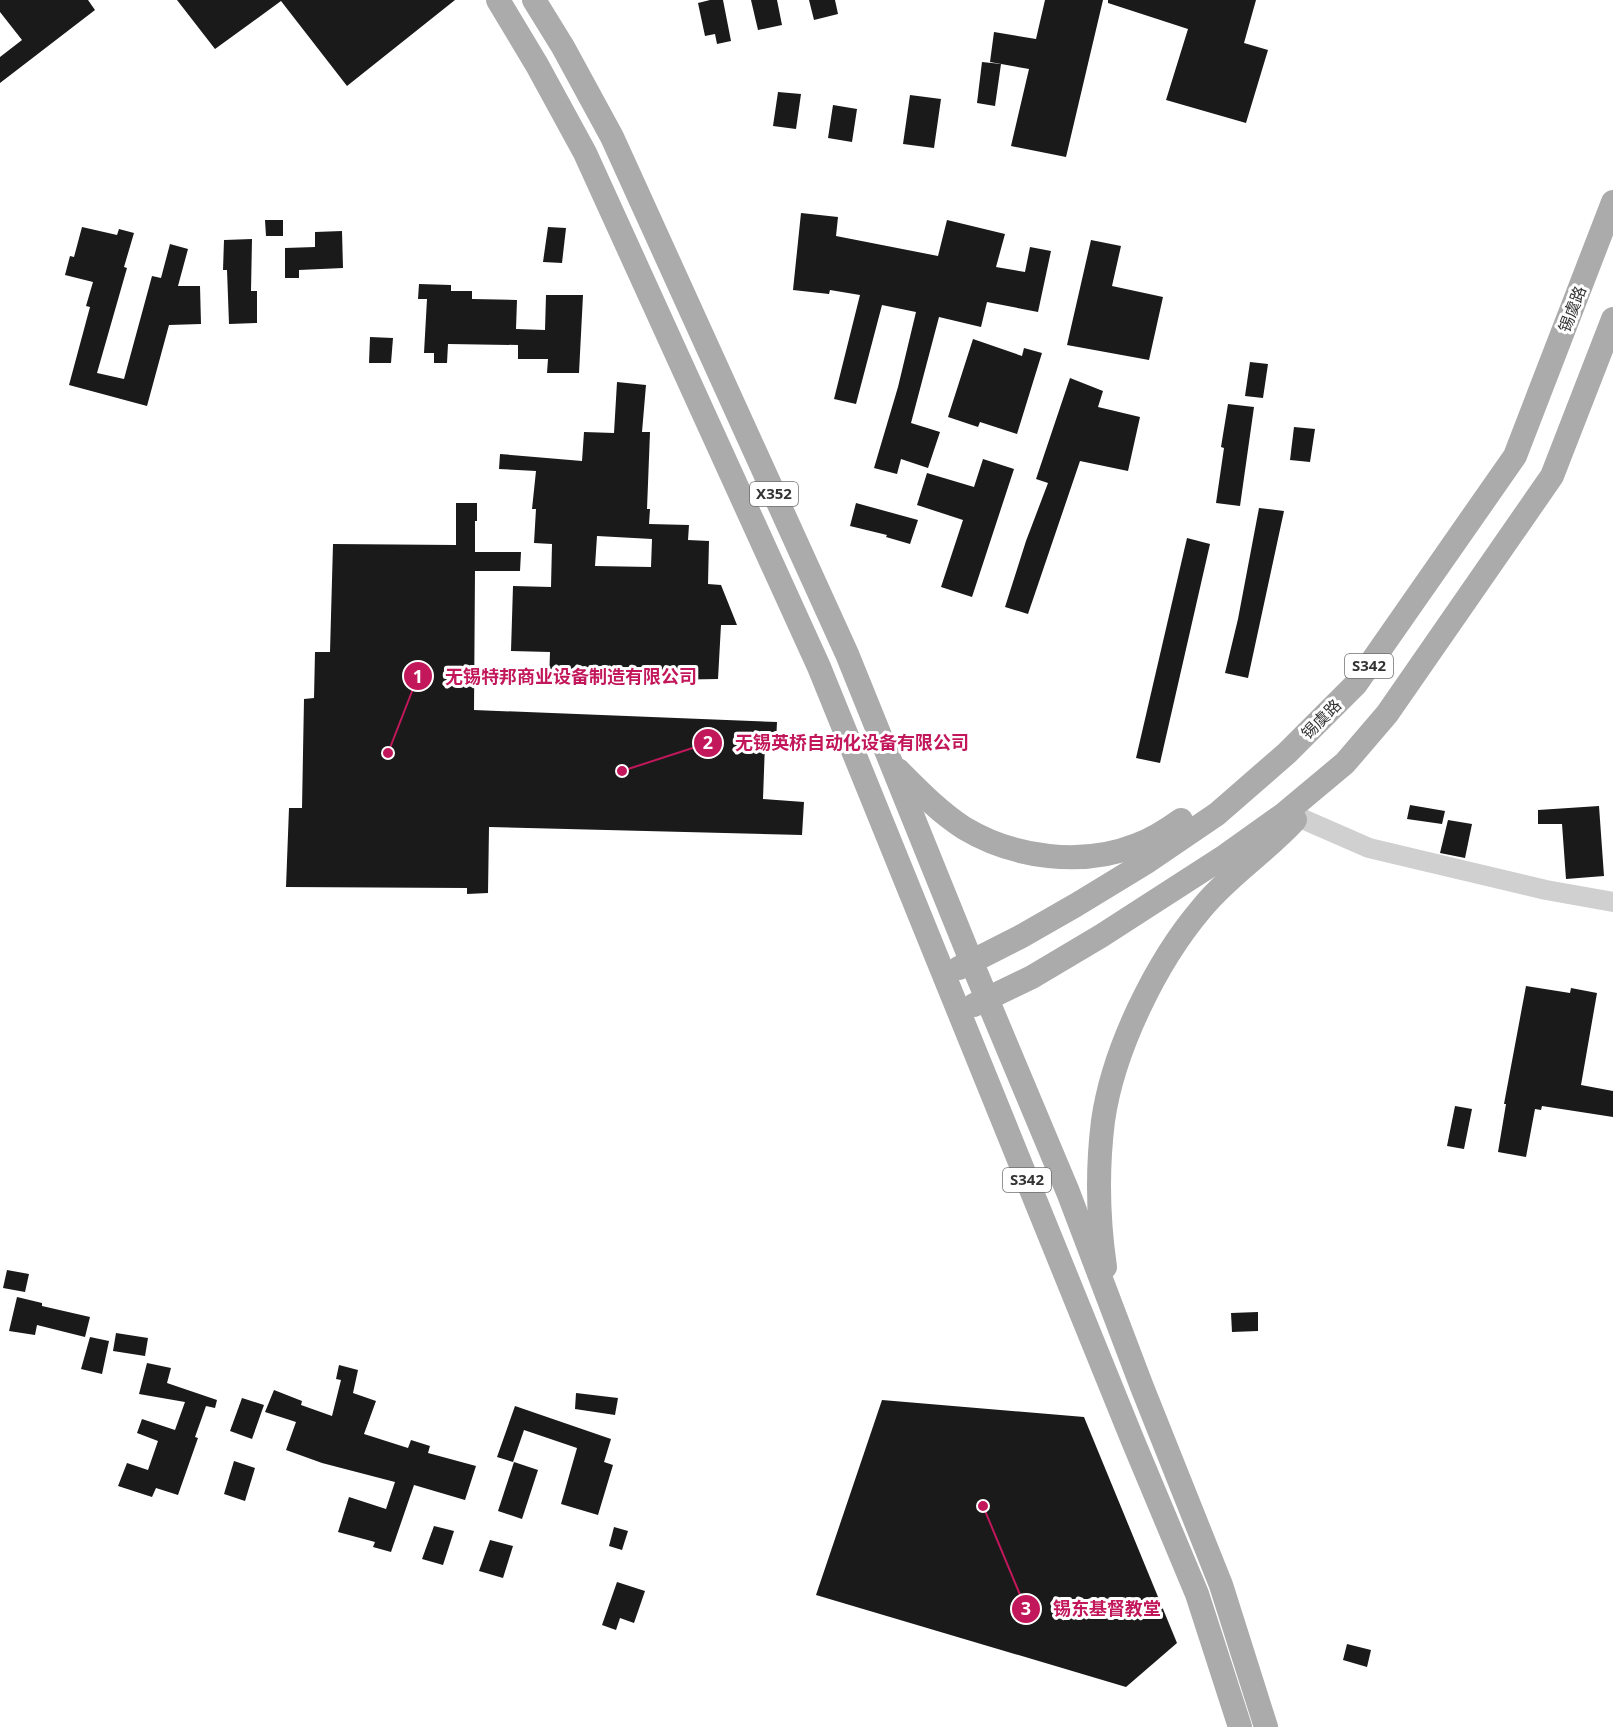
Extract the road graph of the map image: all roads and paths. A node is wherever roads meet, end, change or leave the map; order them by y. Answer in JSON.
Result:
{"nodes":[{"id":1,"x":498,"y":0,"type":"edge"},
{"id":2,"x":534,"y":0,"type":"edge"},
{"id":3,"x":1613,"y":202,"type":"edge"},
{"id":4,"x":1613,"y":319,"type":"edge"},
{"id":5,"x":1287,"y":753,"type":"junction"},
{"id":6,"x":1345,"y":763,"type":"junction"},
{"id":7,"x":891,"y":764,"type":"junction"},
{"id":8,"x":1298,"y":817,"type":"junction"},
{"id":9,"x":1613,"y":902,"type":"edge"},
{"id":10,"x":972,"y":963,"type":"junction"},
{"id":11,"x":945,"y":974,"type":"junction"},
{"id":12,"x":988,"y":999,"type":"junction"},
{"id":13,"x":958,"y":1011,"type":"junction"},
{"id":14,"x":1110,"y":1305,"type":"junction"},
{"id":15,"x":1240,"y":1727,"type":"edge"},
{"id":16,"x":1266,"y":1727,"type":"edge"}],
"edges":[{"from":1,"to":11,"type":"main road","number":"X352"},
{"from":2,"to":7,"type":"main road","number":"X352"},
{"from":3,"to":5,"type":"main road","name":"锡虞路","number":"S342"},
{"from":4,"to":6,"type":"main road","number":"S342"},
{"from":5,"to":7,"type":"main road"},
{"from":5,"to":10,"type":"main road","name":"锡虞路","number":"S342"},
{"from":6,"to":8,"type":"main road"},
{"from":6,"to":12,"type":"main road","number":"S342"},
{"from":7,"to":10,"type":"main road","number":"X352"},
{"from":8,"to":9,"type":"street"},
{"from":8,"to":14,"type":"main road"},
{"from":10,"to":11,"type":"main road","name":"锡虞路","number":"S342"},
{"from":10,"to":12,"type":"main road","number":"X352"},
{"from":11,"to":13,"type":"main road","number":"S342"},
{"from":12,"to":13,"type":"main road"},
{"from":12,"to":14,"type":"main road","number":"S342"},
{"from":13,"to":15,"type":"main road","number":"S342"},
{"from":14,"to":16,"type":"main road","number":"S342"}]}
